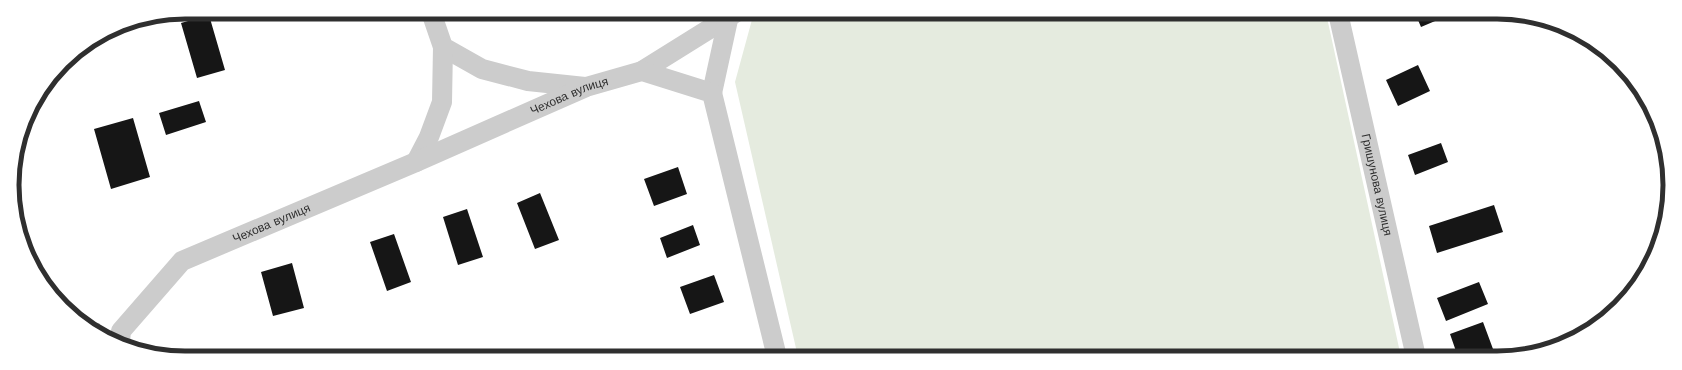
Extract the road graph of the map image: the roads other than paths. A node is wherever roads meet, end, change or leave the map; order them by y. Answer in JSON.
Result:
{"nodes":[{"id":1,"x":433,"y":19,"type":"edge"},
{"id":2,"x":724,"y":19,"type":"edge"},
{"id":3,"x":731,"y":19,"type":"edge"},
{"id":4,"x":1339,"y":19,"type":"edge"},
{"id":5,"x":443,"y":47,"type":"junction"},
{"id":6,"x":642,"y":71,"type":"junction"},
{"id":7,"x":586,"y":87,"type":"junction"},
{"id":8,"x":712,"y":93,"type":"junction"},
{"id":9,"x":416,"y":162,"type":"junction"},
{"id":10,"x":120,"y":338,"type":"edge"},
{"id":11,"x":775,"y":351,"type":"edge"},
{"id":12,"x":1415,"y":351,"type":"edge"}],
"edges":[{"from":1,"to":5,"type":"street"},
{"from":2,"to":6,"type":"street","name":"Чехова вулиця"},
{"from":3,"to":8,"type":"street"},
{"from":4,"to":12,"type":"street","name":"Гришунова вулиця"},
{"from":5,"to":7,"type":"street"},
{"from":5,"to":9,"type":"street"},
{"from":6,"to":7,"type":"street","name":"Чехова вулиця"},
{"from":6,"to":8,"type":"street"},
{"from":7,"to":9,"type":"street","name":"Чехова вулиця"},
{"from":8,"to":11,"type":"street"},
{"from":9,"to":10,"type":"street","name":"Чехова вулиця"}]}
